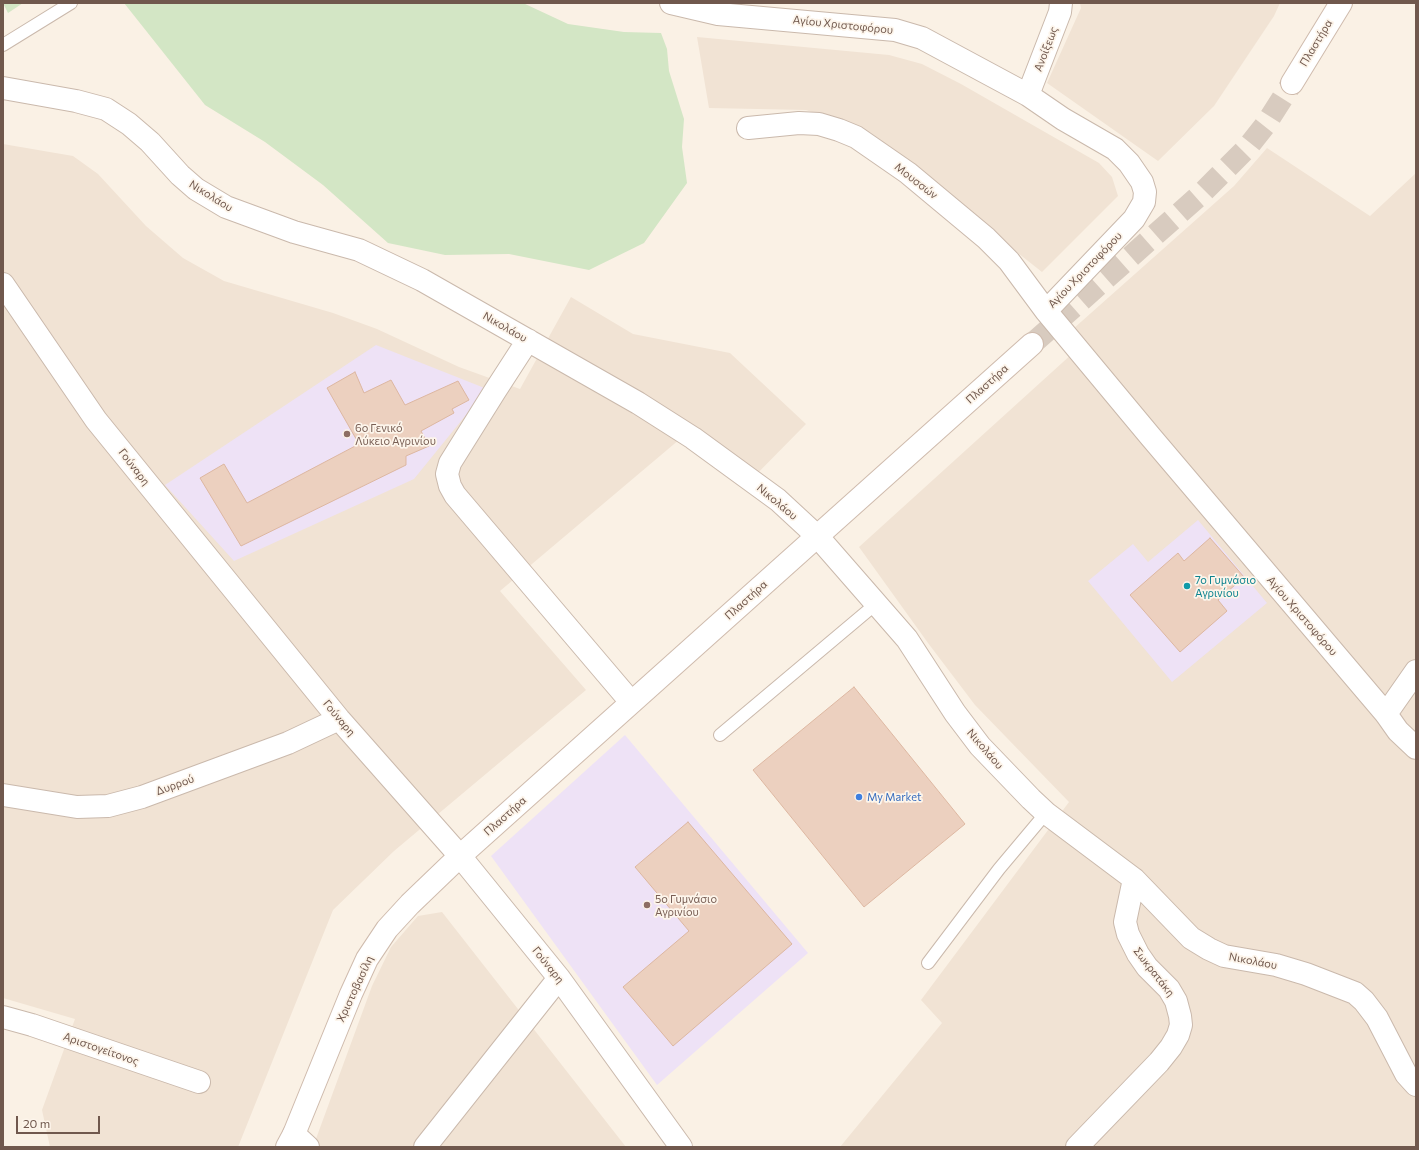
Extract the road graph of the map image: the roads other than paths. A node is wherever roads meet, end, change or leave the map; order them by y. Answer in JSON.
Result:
{"nodes":[{"id":1,"x":71,"y":3,"type":"edge"},
{"id":2,"x":671,"y":3,"type":"edge"},
{"id":3,"x":1061,"y":3,"type":"edge"},
{"id":4,"x":1341,"y":3,"type":"edge"},
{"id":5,"x":3,"y":45,"type":"edge"},
{"id":6,"x":1292,"y":83,"type":"tunnel mouth"},
{"id":7,"x":3,"y":88,"type":"edge"},
{"id":8,"x":1028,"y":95,"type":"junction"},
{"id":9,"x":748,"y":128,"type":"dead end"},
{"id":10,"x":3,"y":284,"type":"edge"},
{"id":11,"x":1046,"y":310,"type":"junction"},
{"id":12,"x":528,"y":340,"type":"junction"},
{"id":13,"x":1032,"y":344,"type":"tunnel mouth"},
{"id":14,"x":818,"y":537,"type":"junction"},
{"id":15,"x":877,"y":603,"type":"junction"},
{"id":16,"x":1416,"y":670,"type":"edge"},
{"id":17,"x":631,"y":702,"type":"junction"},
{"id":18,"x":1386,"y":714,"type":"junction"},
{"id":19,"x":339,"y":719,"type":"junction"},
{"id":20,"x":720,"y":735,"type":"dead end"},
{"id":21,"x":1416,"y":748,"type":"edge"},
{"id":22,"x":3,"y":795,"type":"edge"},
{"id":23,"x":1046,"y":812,"type":"junction"},
{"id":24,"x":460,"y":856,"type":"junction"},
{"id":25,"x":1134,"y":880,"type":"junction"},
{"id":26,"x":928,"y":963,"type":"dead end"},
{"id":27,"x":559,"y":978,"type":"junction"},
{"id":28,"x":3,"y":1017,"type":"edge"},
{"id":29,"x":199,"y":1082,"type":"dead end"},
{"id":30,"x":1416,"y":1085,"type":"edge"},
{"id":31,"x":297,"y":1142,"type":"edge"},
{"id":32,"x":425,"y":1147,"type":"edge"},
{"id":33,"x":681,"y":1147,"type":"edge"},
{"id":34,"x":1077,"y":1147,"type":"edge"}],
"edges":[{"from":1,"to":5,"type":"lane"},
{"from":2,"to":8,"type":"street","name":"Αγίου Χριστοφόρου"},
{"from":3,"to":8,"type":"street","name":"Ανοίξεως"},
{"from":4,"to":6,"type":"street","name":"Πλαστήρα"},
{"from":7,"to":12,"type":"street","name":"Νικολάου"},
{"from":8,"to":11,"type":"street","name":"Αγίου Χριστοφόρου"},
{"from":9,"to":11,"type":"street","name":"Μουσσών"},
{"from":10,"to":19,"type":"street","name":"Γούναρη"},
{"from":11,"to":18,"type":"street","name":"Αγίου Χριστοφόρου"},
{"from":12,"to":14,"type":"street","name":"Νικολάου"},
{"from":12,"to":17,"type":"street"},
{"from":13,"to":14,"type":"street","name":"Πλαστήρα"},
{"from":14,"to":15,"type":"street","name":"Νικολάου"},
{"from":14,"to":17,"type":"street","name":"Πλαστήρα"},
{"from":15,"to":20,"type":"lane"},
{"from":15,"to":23,"type":"street","name":"Νικολάου"},
{"from":16,"to":18,"type":"street"},
{"from":17,"to":24,"type":"street","name":"Πλαστήρα"},
{"from":18,"to":21,"type":"street","name":"Αγίου Χριστοφόρου"},
{"from":19,"to":22,"type":"street","name":"Δυρρού"},
{"from":19,"to":24,"type":"street","name":"Γούναρη"},
{"from":23,"to":25,"type":"street","name":"Νικολάου"},
{"from":23,"to":26,"type":"lane"},
{"from":24,"to":27,"type":"street","name":"Γούναρη"},
{"from":24,"to":31,"type":"street","name":"Χριστοβασίλη"},
{"from":25,"to":30,"type":"street","name":"Νικολάου"},
{"from":25,"to":34,"type":"street","name":"Σωκρατάκη"},
{"from":27,"to":32,"type":"street"},
{"from":27,"to":33,"type":"street","name":"Γούναρη"},
{"from":28,"to":29,"type":"street","name":"Αριστογείτονος"}]}
